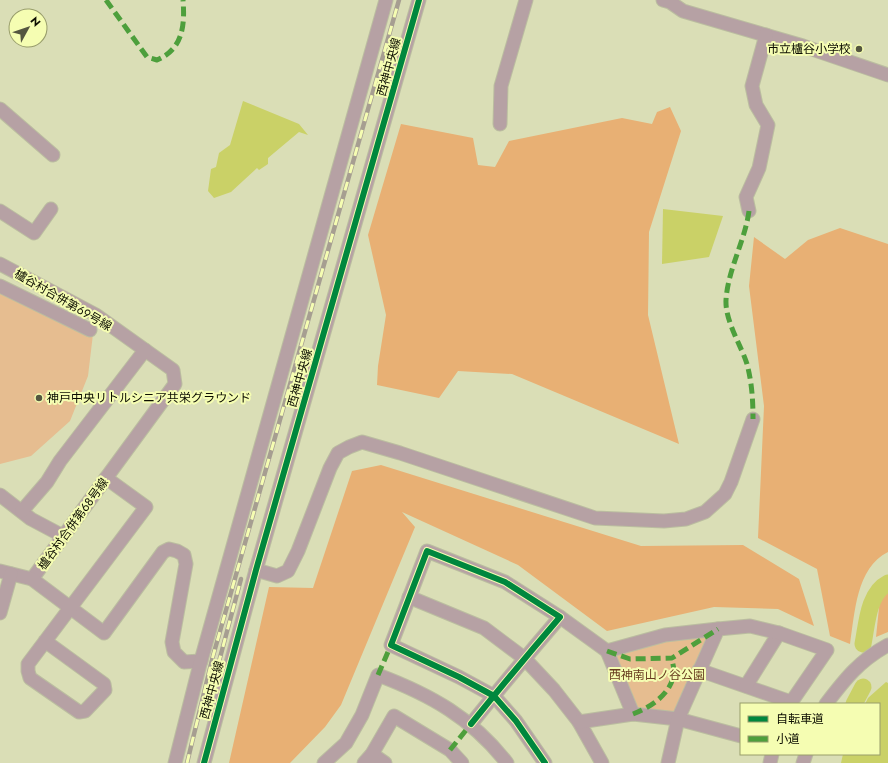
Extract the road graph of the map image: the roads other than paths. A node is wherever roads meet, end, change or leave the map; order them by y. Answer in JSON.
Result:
{"nodes":[{"id":1,"x":377,"y":0,"type":"edge"},
{"id":2,"x":386,"y":0,"type":"edge"},
{"id":3,"x":419,"y":0,"type":"edge"},
{"id":4,"x":426,"y":0,"type":"edge"},
{"id":5,"x":526,"y":0,"type":"edge"},
{"id":6,"x":668,"y":1,"type":"edge"},
{"id":7,"x":766,"y":35,"type":"junction"},
{"id":8,"x":888,"y":75,"type":"edge"},
{"id":9,"x":0,"y":109,"type":"edge"},
{"id":10,"x":500,"y":124,"type":"dead end"},
{"id":11,"x":53,"y":156,"type":"dead end"},
{"id":12,"x":51,"y":209,"type":"dead end"},
{"id":13,"x":0,"y":211,"type":"edge"},
{"id":14,"x":749,"y":211,"type":"dead end"},
{"id":15,"x":321,"y":229,"type":"junction"},
{"id":16,"x":352,"y":236,"type":"junction"},
{"id":17,"x":0,"y":264,"type":"edge"},
{"id":18,"x":0,"y":286,"type":"edge"},
{"id":19,"x":98,"y":317,"type":"junction"},
{"id":20,"x":145,"y":350,"type":"junction"},
{"id":21,"x":175,"y":384,"type":"joint"},
{"id":22,"x":753,"y":419,"type":"dead end"},
{"id":23,"x":106,"y":478,"type":"junction"},
{"id":24,"x":0,"y":495,"type":"edge"},
{"id":25,"x":22,"y":511,"type":"junction"},
{"id":26,"x":63,"y":536,"type":"junction"},
{"id":27,"x":256,"y":570,"type":"junction"},
{"id":28,"x":5,"y":572,"type":"edge"},
{"id":29,"x":32,"y":579,"type":"junction"},
{"id":30,"x":408,"y":597,"type":"junction"},
{"id":31,"x":70,"y":608,"type":"junction"},
{"id":32,"x":0,"y":613,"type":"edge"},
{"id":33,"x":560,"y":617,"type":"junction"},
{"id":34,"x":718,"y":630,"type":"junction"},
{"id":35,"x":779,"y":633,"type":"junction"},
{"id":36,"x":45,"y":641,"type":"junction"},
{"id":37,"x":888,"y":645,"type":"edge"},
{"id":38,"x":607,"y":651,"type":"junction"},
{"id":39,"x":524,"y":658,"type":"junction"},
{"id":40,"x":201,"y":661,"type":"junction"},
{"id":41,"x":699,"y":670,"type":"junction"},
{"id":42,"x":746,"y":686,"type":"junction"},
{"id":43,"x":494,"y":696,"type":"junction"},
{"id":44,"x":791,"y":703,"type":"edge"},
{"id":45,"x":827,"y":703,"type":"edge"},
{"id":46,"x":633,"y":714,"type":"junction"},
{"id":47,"x":678,"y":719,"type":"junction"},
{"id":48,"x":579,"y":722,"type":"junction"},
{"id":49,"x":471,"y":724,"type":"junction"},
{"id":50,"x":740,"y":736,"type":"edge"},
{"id":51,"x":368,"y":759,"type":"edge"},
{"id":52,"x":175,"y":763,"type":"edge"},
{"id":53,"x":204,"y":763,"type":"edge"},
{"id":54,"x":324,"y":763,"type":"edge"},
{"id":55,"x":385,"y":763,"type":"edge"},
{"id":56,"x":462,"y":763,"type":"edge"},
{"id":57,"x":507,"y":763,"type":"edge"},
{"id":58,"x":545,"y":763,"type":"edge"},
{"id":59,"x":602,"y":763,"type":"edge"},
{"id":60,"x":668,"y":763,"type":"edge"}],
"edges":[{"from":1,"to":15,"type":"street"},
{"from":2,"to":15,"type":"street","name":"西神中央線"},
{"from":3,"to":16,"type":"street","name":"西神中央線"},
{"from":4,"to":16,"type":"street"},
{"from":5,"to":10,"type":"street"},
{"from":6,"to":7,"type":"street"},
{"from":7,"to":8,"type":"street"},
{"from":7,"to":14,"type":"street"},
{"from":9,"to":11,"type":"street"},
{"from":12,"to":13,"type":"street"},
{"from":15,"to":40,"type":"street","name":"西神中央線"},
{"from":16,"to":27,"type":"street","name":"西神中央線"},
{"from":17,"to":19,"type":"street","name":"櫨谷村合併第６９号線"},
{"from":18,"to":19,"type":"street"},
{"from":19,"to":20,"type":"street","name":"櫨谷村合併第６９号線"},
{"from":20,"to":21,"type":"street","name":"櫨谷村合併第６９号線"},
{"from":20,"to":25,"type":"street"},
{"from":21,"to":23,"type":"street","name":"櫨谷村合併第６８号線"},
{"from":22,"to":27,"type":"street"},
{"from":23,"to":26,"type":"street","name":"櫨谷村合併第６８号線"},
{"from":23,"to":31,"type":"street"},
{"from":24,"to":25,"type":"street"},
{"from":25,"to":26,"type":"street"},
{"from":26,"to":29,"type":"street","name":"櫨谷村合併第６８号線"},
{"from":27,"to":53,"type":"street","name":"西神中央線"},
{"from":28,"to":29,"type":"street"},
{"from":28,"to":32,"type":"street"},
{"from":29,"to":31,"type":"street","name":"櫨谷村合併第６８号線"},
{"from":30,"to":33,"type":"street"},
{"from":30,"to":39,"type":"street"},
{"from":30,"to":43,"type":"street"},
{"from":31,"to":36,"type":"street"},
{"from":31,"to":40,"type":"street","name":"櫨谷村合併第６８号線"},
{"from":33,"to":38,"type":"street"},
{"from":33,"to":39,"type":"street"},
{"from":34,"to":35,"type":"street"},
{"from":34,"to":38,"type":"street"},
{"from":34,"to":41,"type":"street"},
{"from":35,"to":42,"type":"street"},
{"from":35,"to":44,"type":"street"},
{"from":36,"to":36,"type":"street"},
{"from":37,"to":45,"type":"street"},
{"from":38,"to":46,"type":"street"},
{"from":39,"to":43,"type":"street"},
{"from":39,"to":48,"type":"street"},
{"from":40,"to":52,"type":"street","name":"西神中央線"},
{"from":41,"to":42,"type":"street"},
{"from":41,"to":47,"type":"street"},
{"from":42,"to":44,"type":"street"},
{"from":43,"to":49,"type":"street"},
{"from":43,"to":58,"type":"street"},
{"from":46,"to":47,"type":"street"},
{"from":46,"to":48,"type":"street"},
{"from":47,"to":50,"type":"street"},
{"from":47,"to":60,"type":"street"},
{"from":48,"to":59,"type":"street"},
{"from":49,"to":54,"type":"street"},
{"from":49,"to":57,"type":"street"},
{"from":51,"to":55,"type":"street"},
{"from":51,"to":56,"type":"street"}]}
